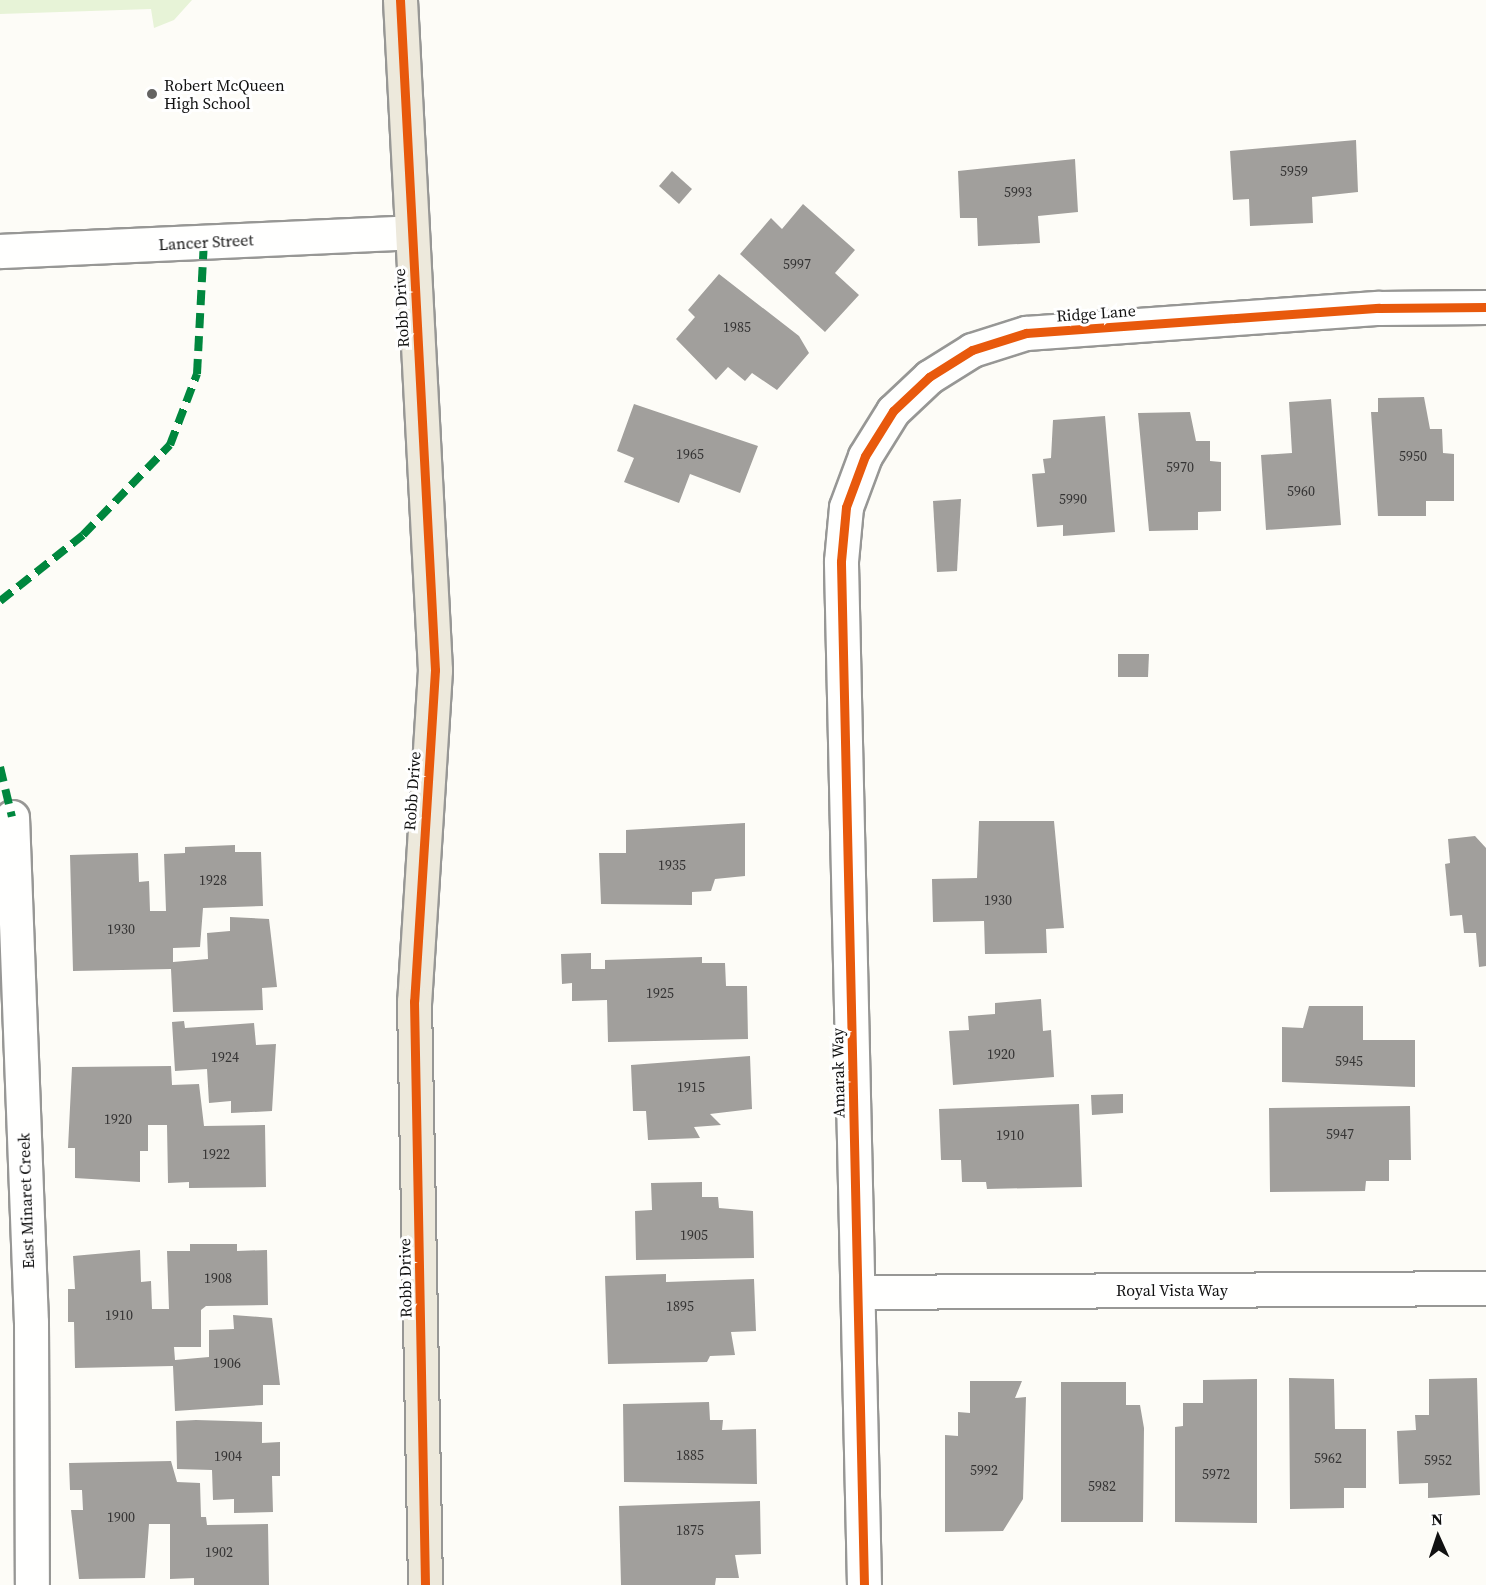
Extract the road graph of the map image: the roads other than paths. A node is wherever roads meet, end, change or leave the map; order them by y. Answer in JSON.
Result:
{"nodes":[{"id":1,"x":400,"y":0,"type":"edge"},
{"id":2,"x":412,"y":232,"type":"junction"},
{"id":3,"x":0,"y":251,"type":"edge"},
{"id":4,"x":1486,"y":307,"type":"edge"},
{"id":5,"x":841,"y":561,"type":"joint"},
{"id":6,"x":12,"y":817,"type":"dead end"},
{"id":7,"x":1486,"y":1288,"type":"edge"},
{"id":8,"x":858,"y":1292,"type":"junction"},
{"id":9,"x":32,"y":1585,"type":"edge"},
{"id":10,"x":425,"y":1585,"type":"edge"},
{"id":11,"x":864,"y":1585,"type":"edge"}],
"edges":[{"from":1,"to":2,"type":"main road","name":"Robb Drive"},
{"from":2,"to":3,"type":"street","name":"Lancer Street"},
{"from":2,"to":10,"type":"main road","name":"Robb Drive"},
{"from":4,"to":5,"type":"street","name":"Ridge Lane"},
{"from":5,"to":8,"type":"street","name":"Amarak Way"},
{"from":6,"to":9,"type":"street","name":"East Minaret Creek"},
{"from":7,"to":8,"type":"street","name":"Royal Vista Way"},
{"from":8,"to":11,"type":"street","name":"Amarak Way"}]}
